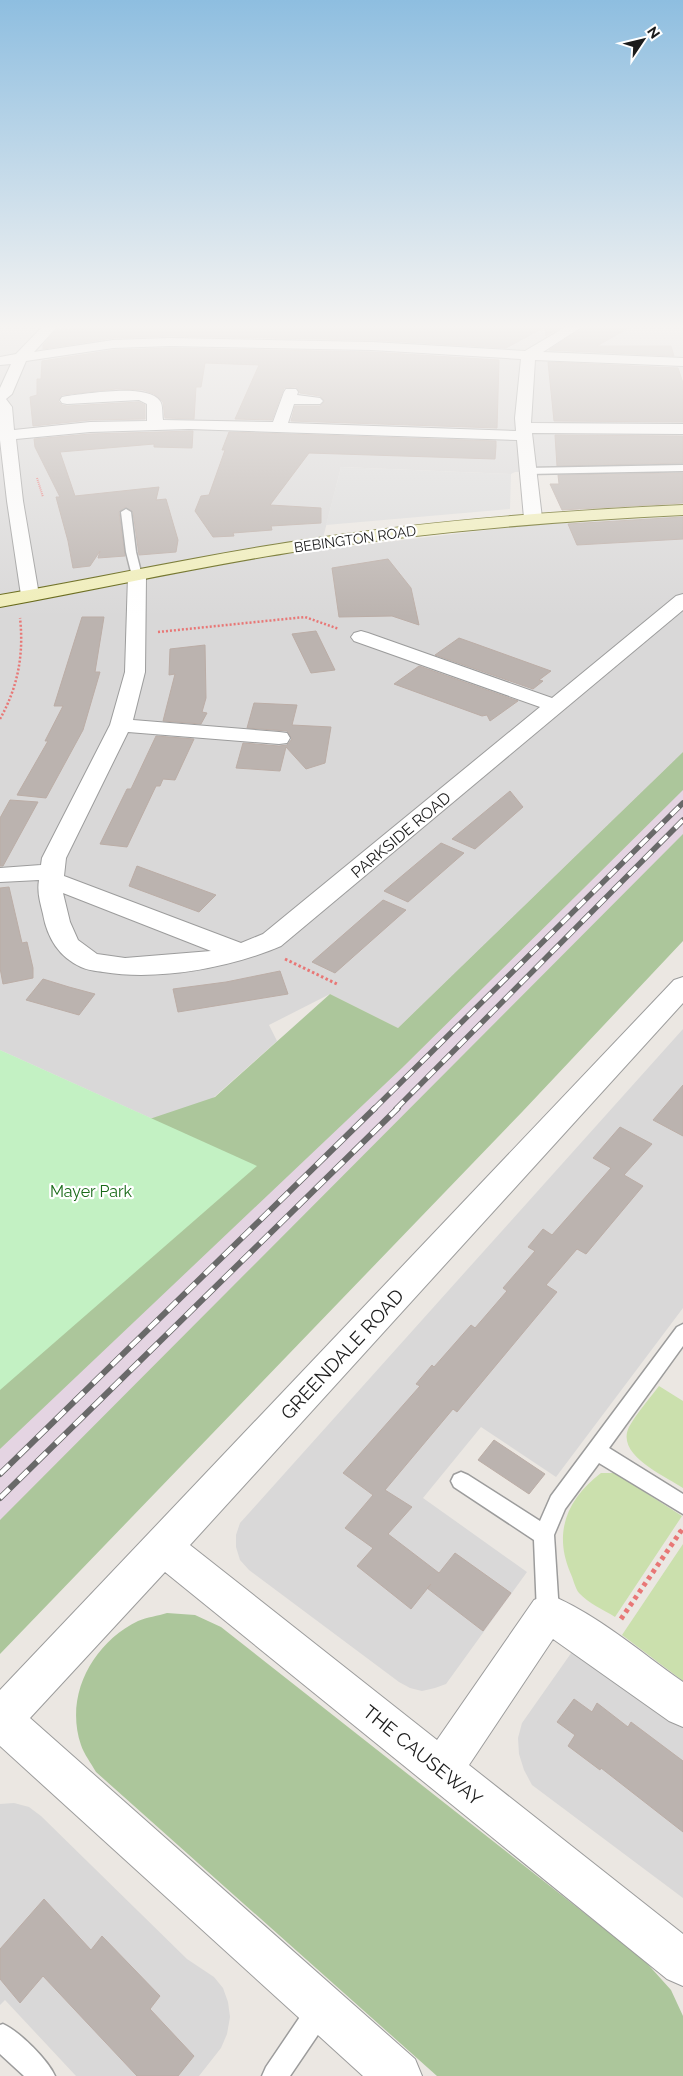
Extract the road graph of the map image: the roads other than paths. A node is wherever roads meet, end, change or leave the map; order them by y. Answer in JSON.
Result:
{"nodes":[{"id":1,"x":7,"y":423,"type":"edge"},
{"id":2,"x":280,"y":423,"type":"edge"},
{"id":3,"x":524,"y":423,"type":"edge"},
{"id":4,"x":155,"y":424,"type":"joint"},
{"id":5,"x":279,"y":426,"type":"junction"},
{"id":6,"x":683,"y":429,"type":"edge"},
{"id":7,"x":524,"y":432,"type":"junction"},
{"id":8,"x":9,"y":435,"type":"junction"},
{"id":9,"x":683,"y":468,"type":"edge"},
{"id":10,"x":527,"y":471,"type":"junction"},
{"id":11,"x":7,"y":502,"type":"edge"},
{"id":12,"x":683,"y":510,"type":"edge"},
{"id":13,"x":126,"y":512,"type":"dead end"},
{"id":14,"x":533,"y":518,"type":"junction"},
{"id":15,"x":137,"y":576,"type":"junction"},
{"id":16,"x":15,"y":598,"type":"edge"},
{"id":17,"x":683,"y":600,"type":"edge"},
{"id":18,"x":361,"y":637,"type":"road end"},
{"id":19,"x":556,"y":706,"type":"junction"},
{"id":20,"x":121,"y":725,"type":"junction"},
{"id":21,"x":278,"y":738,"type":"dead end"},
{"id":22,"x":0,"y":875,"type":"edge"},
{"id":23,"x":52,"y":876,"type":"junction"},
{"id":24,"x":249,"y":949,"type":"junction"},
{"id":25,"x":683,"y":986,"type":"edge"},
{"id":26,"x":683,"y":1332,"type":"edge"},
{"id":27,"x":597,"y":1451,"type":"junction"},
{"id":28,"x":461,"y":1481,"type":"dead end"},
{"id":29,"x":683,"y":1505,"type":"edge"},
{"id":30,"x":544,"y":1535,"type":"junction"},
{"id":31,"x":163,"y":1547,"type":"junction"},
{"id":32,"x":548,"y":1613,"type":"junction"},
{"id":33,"x":683,"y":1707,"type":"edge"},
{"id":34,"x":0,"y":1719,"type":"edge"},
{"id":35,"x":441,"y":1770,"type":"junction"},
{"id":36,"x":683,"y":1963,"type":"edge"},
{"id":37,"x":321,"y":2007,"type":"junction"},
{"id":38,"x":0,"y":2041,"type":"edge"},
{"id":39,"x":42,"y":2076,"type":"edge"},
{"id":40,"x":276,"y":2076,"type":"edge"},
{"id":41,"x":398,"y":2076,"type":"edge"}],
"edges":[{"from":1,"to":8,"type":"street"},
{"from":2,"to":5,"type":"street"},
{"from":3,"to":7,"type":"street"},
{"from":4,"to":5,"type":"street"},
{"from":4,"to":8,"type":"street"},
{"from":5,"to":7,"type":"street"},
{"from":6,"to":7,"type":"street"},
{"from":7,"to":10,"type":"street"},
{"from":8,"to":11,"type":"street"},
{"from":9,"to":10,"type":"lane"},
{"from":10,"to":14,"type":"street"},
{"from":11,"to":16,"type":"street"},
{"from":12,"to":14,"type":"main road","name":"BEBINGTON ROAD"},
{"from":13,"to":15,"type":"lane"},
{"from":14,"to":15,"type":"main road","name":"BEBINGTON ROAD"},
{"from":15,"to":16,"type":"main road","name":"BEBINGTON ROAD"},
{"from":15,"to":20,"type":"street","name":"PARKSIDE ROAD"},
{"from":17,"to":19,"type":"street","name":"PARKSIDE ROAD"},
{"from":18,"to":19,"type":"street"},
{"from":19,"to":24,"type":"street","name":"PARKSIDE ROAD"},
{"from":20,"to":21,"type":"street"},
{"from":20,"to":23,"type":"street","name":"PARKSIDE ROAD"},
{"from":22,"to":23,"type":"street"},
{"from":23,"to":24,"type":"street"},
{"from":23,"to":24,"type":"street","name":"PARKSIDE ROAD"},
{"from":25,"to":31,"type":"street","name":"GREENDALE ROAD"},
{"from":26,"to":27,"type":"lane"},
{"from":27,"to":29,"type":"lane"},
{"from":27,"to":30,"type":"lane"},
{"from":28,"to":30,"type":"lane"},
{"from":30,"to":32,"type":"lane"},
{"from":31,"to":34,"type":"street","name":"GREENDALE ROAD"},
{"from":31,"to":35,"type":"street","name":"THE CAUSEWAY"},
{"from":32,"to":33,"type":"street"},
{"from":32,"to":35,"type":"street"},
{"from":34,"to":37,"type":"street"},
{"from":35,"to":36,"type":"street","name":"THE CAUSEWAY"},
{"from":37,"to":40,"type":"lane"},
{"from":37,"to":41,"type":"street"},
{"from":38,"to":39,"type":"lane"}]}
